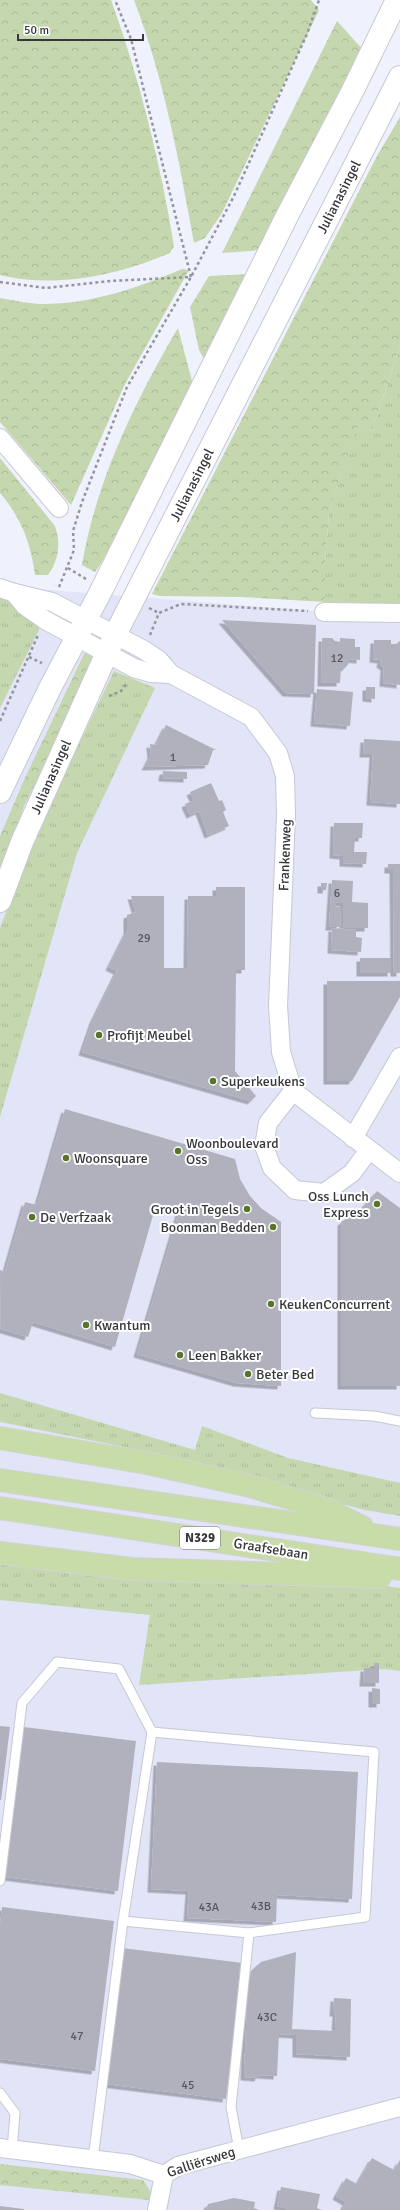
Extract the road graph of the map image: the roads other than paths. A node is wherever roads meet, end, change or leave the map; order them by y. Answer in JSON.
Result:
{"nodes":[{"id":1,"x":397,"y":0,"type":"edge"},
{"id":2,"x":400,"y":77,"type":"edge"},
{"id":3,"x":0,"y":438,"type":"edge"},
{"id":4,"x":60,"y":508,"type":"dead end"},
{"id":5,"x":7,"y":591,"type":"edge"},
{"id":6,"x":324,"y":612,"type":"road end"},
{"id":7,"x":400,"y":612,"type":"edge"},
{"id":8,"x":82,"y":629,"type":"junction"},
{"id":9,"x":111,"y":644,"type":"junction"},
{"id":10,"x":0,"y":792,"type":"edge"},
{"id":11,"x":0,"y":901,"type":"edge"},
{"id":12,"x":400,"y":1057,"type":"edge"},
{"id":13,"x":293,"y":1092,"type":"junction"},
{"id":14,"x":353,"y":1138,"type":"junction"},
{"id":15,"x":369,"y":1150,"type":"junction"},
{"id":16,"x":400,"y":1173,"type":"edge"},
{"id":17,"x":315,"y":1413,"type":"dead end"},
{"id":18,"x":400,"y":1421,"type":"edge"},
{"id":19,"x":0,"y":1438,"type":"edge"},
{"id":20,"x":0,"y":1480,"type":"edge"},
{"id":21,"x":0,"y":1508,"type":"edge"},
{"id":22,"x":390,"y":1538,"type":"edge"},
{"id":23,"x":0,"y":1553,"type":"edge"},
{"id":24,"x":400,"y":1569,"type":"edge"},
{"id":25,"x":400,"y":1576,"type":"edge"},
{"id":26,"x":152,"y":1732,"type":"junction"},
{"id":27,"x":0,"y":1881,"type":"edge"},
{"id":28,"x":123,"y":1920,"type":"junction"},
{"id":29,"x":249,"y":1933,"type":"junction"},
{"id":30,"x":0,"y":2093,"type":"edge"},
{"id":31,"x":400,"y":2107,"type":"edge"},
{"id":32,"x":6,"y":2149,"type":"edge"},
{"id":33,"x":239,"y":2150,"type":"junction"},
{"id":34,"x":93,"y":2159,"type":"junction"},
{"id":35,"x":164,"y":2175,"type":"junction"},
{"id":36,"x":157,"y":2210,"type":"edge"}],
"edges":[{"from":1,"to":8,"type":"main road"},
{"from":2,"to":9,"type":"main road","name":"Julianasingel"},
{"from":3,"to":4,"type":"street"},
{"from":5,"to":8,"type":"street"},
{"from":5,"to":8,"type":"street"},
{"from":6,"to":7,"type":"street"},
{"from":8,"to":9,"type":"street","name":"Frankenweg"},
{"from":8,"to":10,"type":"main road"},
{"from":9,"to":11,"type":"main road","name":"Julianasingel"},
{"from":9,"to":13,"type":"street","name":"Frankenweg"},
{"from":12,"to":14,"type":"street"},
{"from":13,"to":14,"type":"street"},
{"from":13,"to":15,"type":"street"},
{"from":14,"to":15,"type":"street"},
{"from":15,"to":16,"type":"street"},
{"from":17,"to":18,"type":"lane"},
{"from":19,"to":22,"type":"main road","number":"N329"},
{"from":20,"to":22,"type":"main road","name":"Graafsebaan","number":"N329"},
{"from":21,"to":24,"type":"main road","name":"Graafsebaan","number":"N329"},
{"from":23,"to":25,"type":"main road"},
{"from":26,"to":27,"type":"lane"},
{"from":26,"to":28,"type":"lane"},
{"from":26,"to":29,"type":"lane"},
{"from":28,"to":29,"type":"lane"},
{"from":28,"to":34,"type":"lane"},
{"from":29,"to":33,"type":"lane"},
{"from":30,"to":32,"type":"lane"},
{"from":31,"to":33,"type":"street","name":"Galliërsweg"},
{"from":32,"to":34,"type":"street","name":"Galliërsweg"},
{"from":33,"to":35,"type":"street","name":"Galliërsweg"},
{"from":34,"to":35,"type":"street","name":"Galliërsweg"},
{"from":35,"to":36,"type":"street"}]}
